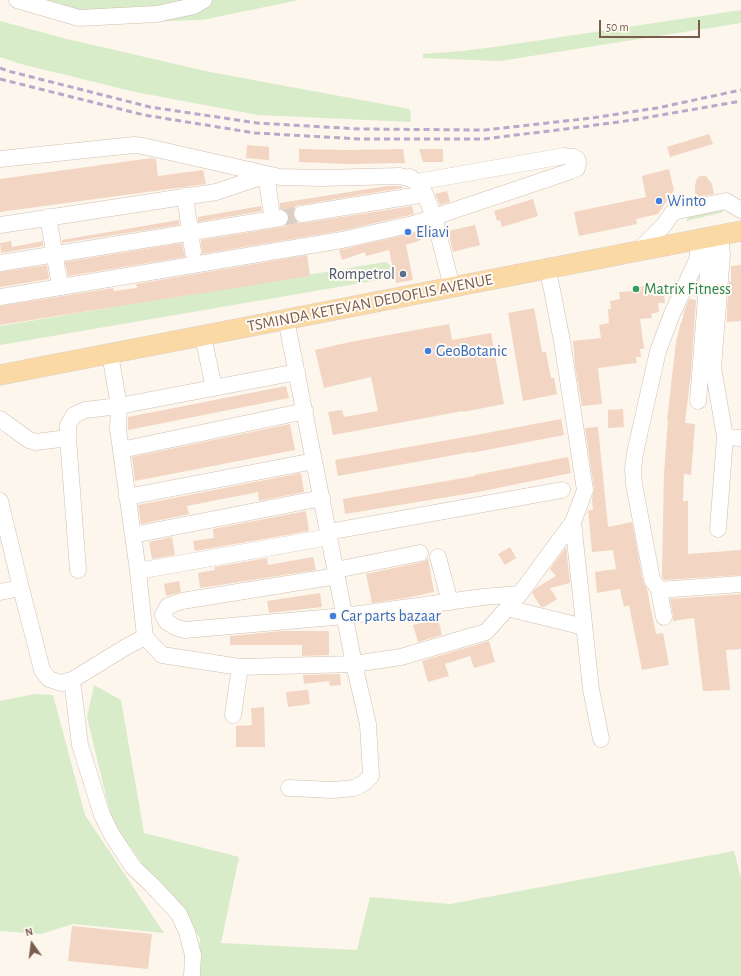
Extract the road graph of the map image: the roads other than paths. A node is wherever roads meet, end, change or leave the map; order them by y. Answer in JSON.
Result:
{"nodes":[{"id":1,"x":17,"y":0,"type":"edge"},
{"id":2,"x":204,"y":0,"type":"edge"},
{"id":3,"x":0,"y":155,"type":"edge"},
{"id":4,"x":0,"y":159,"type":"edge"},
{"id":5,"x":267,"y":174,"type":"junction"},
{"id":6,"x":421,"y":188,"type":"junction"},
{"id":7,"x":185,"y":196,"type":"junction"},
{"id":8,"x":741,"y":210,"type":"edge"},
{"id":9,"x":302,"y":214,"type":"tunnel mouth"},
{"id":10,"x":48,"y":217,"type":"junction"},
{"id":11,"x":434,"y":217,"type":"junction"},
{"id":12,"x":0,"y":225,"type":"edge"},
{"id":13,"x":741,"y":231,"type":"edge"},
{"id":14,"x":190,"y":233,"type":"junction"},
{"id":15,"x":709,"y":237,"type":"junction"},
{"id":16,"x":638,"y":251,"type":"junction"},
{"id":17,"x":54,"y":254,"type":"junction"},
{"id":18,"x":194,"y":259,"type":"junction"},
{"id":19,"x":0,"y":262,"type":"edge"},
{"id":20,"x":548,"y":268,"type":"junction"},
{"id":21,"x":60,"y":286,"type":"junction"},
{"id":22,"x":452,"y":287,"type":"junction"},
{"id":23,"x":0,"y":297,"type":"edge"},
{"id":24,"x":286,"y":319,"type":"junction"},
{"id":25,"x":202,"y":336,"type":"junction"},
{"id":26,"x":110,"y":354,"type":"junction"},
{"id":27,"x":297,"y":372,"type":"junction"},
{"id":28,"x":0,"y":375,"type":"edge"},
{"id":29,"x":214,"y":388,"type":"junction"},
{"id":30,"x":698,"y":401,"type":"dead end"},
{"id":31,"x":119,"y":406,"type":"junction"},
{"id":32,"x":305,"y":411,"type":"junction"},
{"id":33,"x":0,"y":419,"type":"edge"},
{"id":34,"x":725,"y":437,"type":"junction"},
{"id":35,"x":68,"y":438,"type":"junction"},
{"id":36,"x":741,"y":438,"type":"edge"},
{"id":37,"x":121,"y":450,"type":"junction"},
{"id":38,"x":314,"y":461,"type":"junction"},
{"id":39,"x":562,"y":490,"type":"dead end"},
{"id":40,"x":127,"y":497,"type":"junction"},
{"id":41,"x":322,"y":498,"type":"junction"},
{"id":42,"x":0,"y":501,"type":"edge"},
{"id":43,"x":572,"y":522,"type":"junction"},
{"id":44,"x":718,"y":529,"type":"dead end"},
{"id":45,"x":329,"y":534,"type":"junction"},
{"id":46,"x":133,"y":535,"type":"junction"},
{"id":47,"x":420,"y":554,"type":"dead end"},
{"id":48,"x":438,"y":557,"type":"dead end"},
{"id":49,"x":78,"y":570,"type":"dead end"},
{"id":50,"x":138,"y":571,"type":"junction"},
{"id":51,"x":336,"y":573,"type":"junction"},
{"id":52,"x":741,"y":584,"type":"edge"},
{"id":53,"x":21,"y":588,"type":"junction"},
{"id":54,"x":659,"y":590,"type":"junction"},
{"id":55,"x":0,"y":592,"type":"edge"},
{"id":56,"x":519,"y":595,"type":"junction"},
{"id":57,"x":450,"y":602,"type":"junction"},
{"id":58,"x":507,"y":608,"type":"junction"},
{"id":59,"x":345,"y":616,"type":"junction"},
{"id":60,"x":664,"y":617,"type":"dead end"},
{"id":61,"x":584,"y":627,"type":"junction"},
{"id":62,"x":146,"y":637,"type":"junction"},
{"id":63,"x":354,"y":664,"type":"junction"},
{"id":64,"x":240,"y":667,"type":"junction"},
{"id":65,"x":72,"y":680,"type":"junction"},
{"id":66,"x":233,"y":715,"type":"dead end"},
{"id":67,"x":601,"y":739,"type":"dead end"},
{"id":68,"x":289,"y":788,"type":"dead end"},
{"id":69,"x":192,"y":976,"type":"edge"}],
"edges":[{"from":1,"to":2,"type":"street"},
{"from":3,"to":5,"type":"street"},
{"from":4,"to":5,"type":"street"},
{"from":5,"to":6,"type":"street"},
{"from":5,"to":7,"type":"street"},
{"from":5,"to":14,"type":"street"},
{"from":6,"to":9,"type":"street"},
{"from":6,"to":11,"type":"street"},
{"from":6,"to":11,"type":"street"},
{"from":7,"to":10,"type":"street"},
{"from":7,"to":14,"type":"street"},
{"from":8,"to":16,"type":"street"},
{"from":10,"to":12,"type":"street"},
{"from":10,"to":17,"type":"street"},
{"from":11,"to":18,"type":"street"},
{"from":11,"to":22,"type":"street"},
{"from":13,"to":15,"type":"main road","name":"TSMINDA KETEVAN DEDOFLIS AVENUE"},
{"from":14,"to":17,"type":"street"},
{"from":14,"to":18,"type":"street"},
{"from":15,"to":16,"type":"main road","name":"TSMINDA KETEVAN DEDOFLIS AVENUE"},
{"from":15,"to":30,"type":"street"},
{"from":15,"to":34,"type":"street"},
{"from":15,"to":54,"type":"street"},
{"from":16,"to":20,"type":"main road","name":"TSMINDA KETEVAN DEDOFLIS AVENUE"},
{"from":17,"to":19,"type":"street"},
{"from":17,"to":21,"type":"street"},
{"from":18,"to":21,"type":"street"},
{"from":20,"to":22,"type":"main road","name":"TSMINDA KETEVAN DEDOFLIS AVENUE"},
{"from":20,"to":43,"type":"street"},
{"from":21,"to":23,"type":"street"},
{"from":22,"to":24,"type":"main road","name":"TSMINDA KETEVAN DEDOFLIS AVENUE"},
{"from":24,"to":25,"type":"main road","name":"TSMINDA KETEVAN DEDOFLIS AVENUE"},
{"from":24,"to":27,"type":"street"},
{"from":25,"to":26,"type":"main road","name":"TSMINDA KETEVAN DEDOFLIS AVENUE"},
{"from":25,"to":29,"type":"street"},
{"from":26,"to":28,"type":"main road","name":"TSMINDA KETEVAN DEDOFLIS AVENUE"},
{"from":26,"to":31,"type":"street"},
{"from":27,"to":29,"type":"street"},
{"from":27,"to":32,"type":"street"},
{"from":29,"to":31,"type":"street"},
{"from":31,"to":35,"type":"street"},
{"from":31,"to":37,"type":"street"},
{"from":32,"to":37,"type":"street"},
{"from":32,"to":38,"type":"street"},
{"from":33,"to":35,"type":"street"},
{"from":34,"to":36,"type":"street"},
{"from":34,"to":44,"type":"street"},
{"from":35,"to":49,"type":"street"},
{"from":37,"to":40,"type":"street"},
{"from":38,"to":40,"type":"street"},
{"from":38,"to":41,"type":"street"},
{"from":39,"to":45,"type":"street"},
{"from":40,"to":46,"type":"street"},
{"from":41,"to":45,"type":"street"},
{"from":41,"to":46,"type":"street"},
{"from":42,"to":53,"type":"street"},
{"from":43,"to":56,"type":"street"},
{"from":43,"to":61,"type":"street"},
{"from":45,"to":50,"type":"street"},
{"from":45,"to":51,"type":"street"},
{"from":46,"to":50,"type":"street"},
{"from":47,"to":51,"type":"street"},
{"from":48,"to":57,"type":"street"},
{"from":50,"to":62,"type":"street"},
{"from":51,"to":59,"type":"street"},
{"from":51,"to":59,"type":"street"},
{"from":52,"to":54,"type":"street"},
{"from":53,"to":55,"type":"street"},
{"from":53,"to":65,"type":"street"},
{"from":54,"to":60,"type":"street"},
{"from":56,"to":57,"type":"street"},
{"from":56,"to":58,"type":"street"},
{"from":57,"to":59,"type":"street"},
{"from":58,"to":61,"type":"street"},
{"from":58,"to":63,"type":"street"},
{"from":59,"to":63,"type":"street"},
{"from":61,"to":67,"type":"street"},
{"from":62,"to":64,"type":"street"},
{"from":62,"to":65,"type":"street"},
{"from":63,"to":64,"type":"street"},
{"from":63,"to":68,"type":"street"},
{"from":64,"to":66,"type":"street"},
{"from":65,"to":69,"type":"street"}]}
